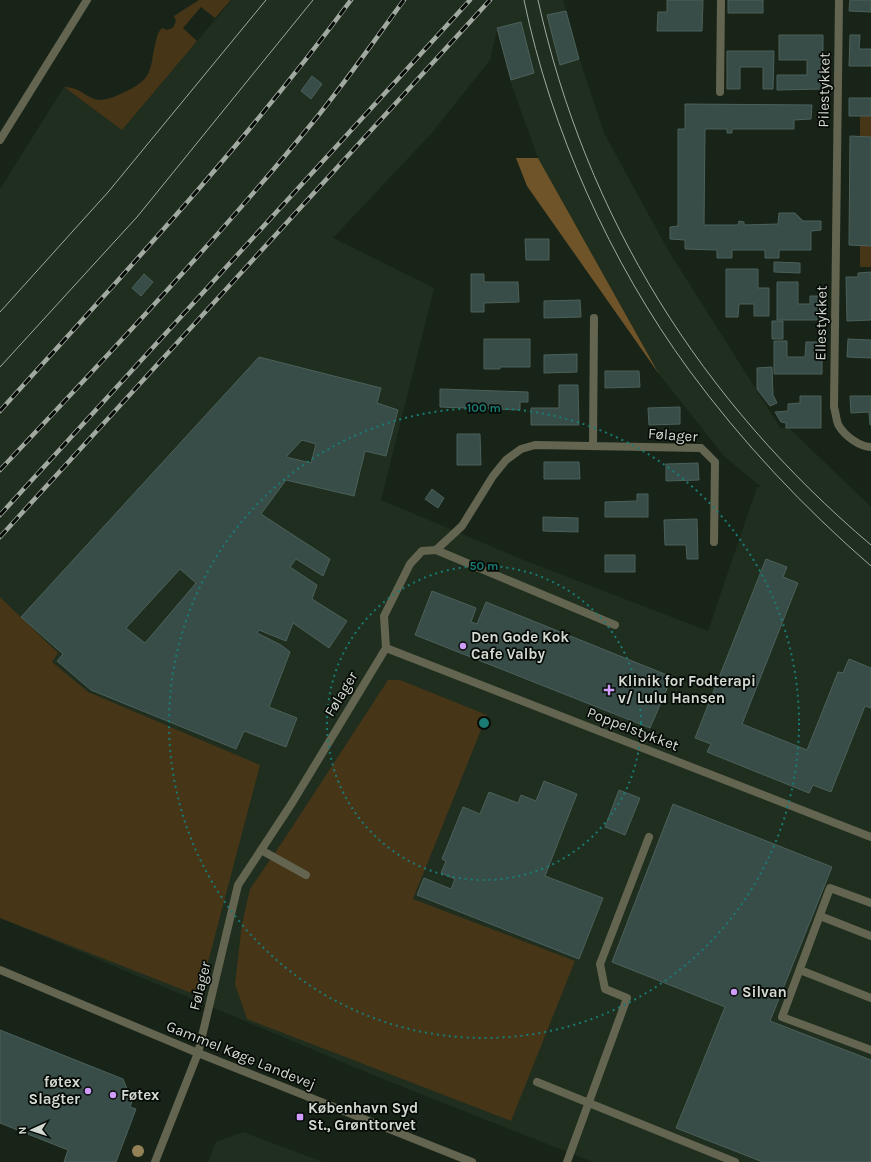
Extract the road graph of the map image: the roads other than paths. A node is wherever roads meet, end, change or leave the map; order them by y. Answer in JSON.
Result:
{"nodes":[{"id":1,"x":87,"y":0,"type":"edge"},
{"id":2,"x":721,"y":0,"type":"edge"},
{"id":3,"x":839,"y":0,"type":"edge"},
{"id":4,"x":720,"y":92,"type":"dead end"},
{"id":5,"x":0,"y":140,"type":"edge"},
{"id":6,"x":836,"y":181,"type":"joint"},
{"id":7,"x":594,"y":318,"type":"dead end"},
{"id":8,"x":593,"y":445,"type":"junction"},
{"id":9,"x":871,"y":447,"type":"edge"},
{"id":10,"x":714,"y":542,"type":"dead end"},
{"id":11,"x":436,"y":550,"type":"junction"},
{"id":12,"x":614,"y":625,"type":"dead end"},
{"id":13,"x":386,"y":648,"type":"junction"},
{"id":14,"x":649,"y":837,"type":"dead end"},
{"id":15,"x":871,"y":837,"type":"edge"},
{"id":16,"x":261,"y":850,"type":"junction"},
{"id":17,"x":306,"y":875,"type":"dead end"},
{"id":18,"x":871,"y":903,"type":"edge"},
{"id":19,"x":820,"y":916,"type":"junction"},
{"id":20,"x":871,"y":936,"type":"edge"},
{"id":21,"x":0,"y":970,"type":"edge"},
{"id":22,"x":800,"y":970,"type":"junction"},
{"id":23,"x":871,"y":998,"type":"edge"},
{"id":24,"x":871,"y":1050,"type":"edge"},
{"id":25,"x":198,"y":1054,"type":"junction"},
{"id":26,"x":537,"y":1082,"type":"dead end"},
{"id":27,"x":589,"y":1103,"type":"junction"},
{"id":28,"x":155,"y":1162,"type":"edge"},
{"id":29,"x":472,"y":1162,"type":"edge"},
{"id":30,"x":567,"y":1162,"type":"edge"},
{"id":31,"x":734,"y":1162,"type":"edge"}],
"edges":[{"from":1,"to":5,"type":"street"},
{"from":2,"to":4,"type":"street"},
{"from":3,"to":6,"type":"street","name":"Pilestykket"},
{"from":6,"to":9,"type":"street","name":"Ellestykket"},
{"from":7,"to":8,"type":"street"},
{"from":8,"to":10,"type":"street","name":"Følager"},
{"from":8,"to":11,"type":"street","name":"Følager"},
{"from":11,"to":12,"type":"street"},
{"from":11,"to":13,"type":"street","name":"Følager"},
{"from":13,"to":15,"type":"street","name":"Poppelstykket"},
{"from":13,"to":16,"type":"street","name":"Følager"},
{"from":14,"to":27,"type":"street"},
{"from":16,"to":17,"type":"street"},
{"from":16,"to":25,"type":"street","name":"Følager"},
{"from":18,"to":19,"type":"street"},
{"from":19,"to":20,"type":"street"},
{"from":19,"to":22,"type":"street"},
{"from":21,"to":25,"type":"street","name":"Gammel Køge Landevej"},
{"from":22,"to":23,"type":"street"},
{"from":22,"to":24,"type":"street"},
{"from":25,"to":28,"type":"street","name":"Følager"},
{"from":25,"to":29,"type":"street","name":"Gammel Køge Landevej"},
{"from":26,"to":27,"type":"street"},
{"from":27,"to":30,"type":"street"},
{"from":27,"to":31,"type":"street"}]}
